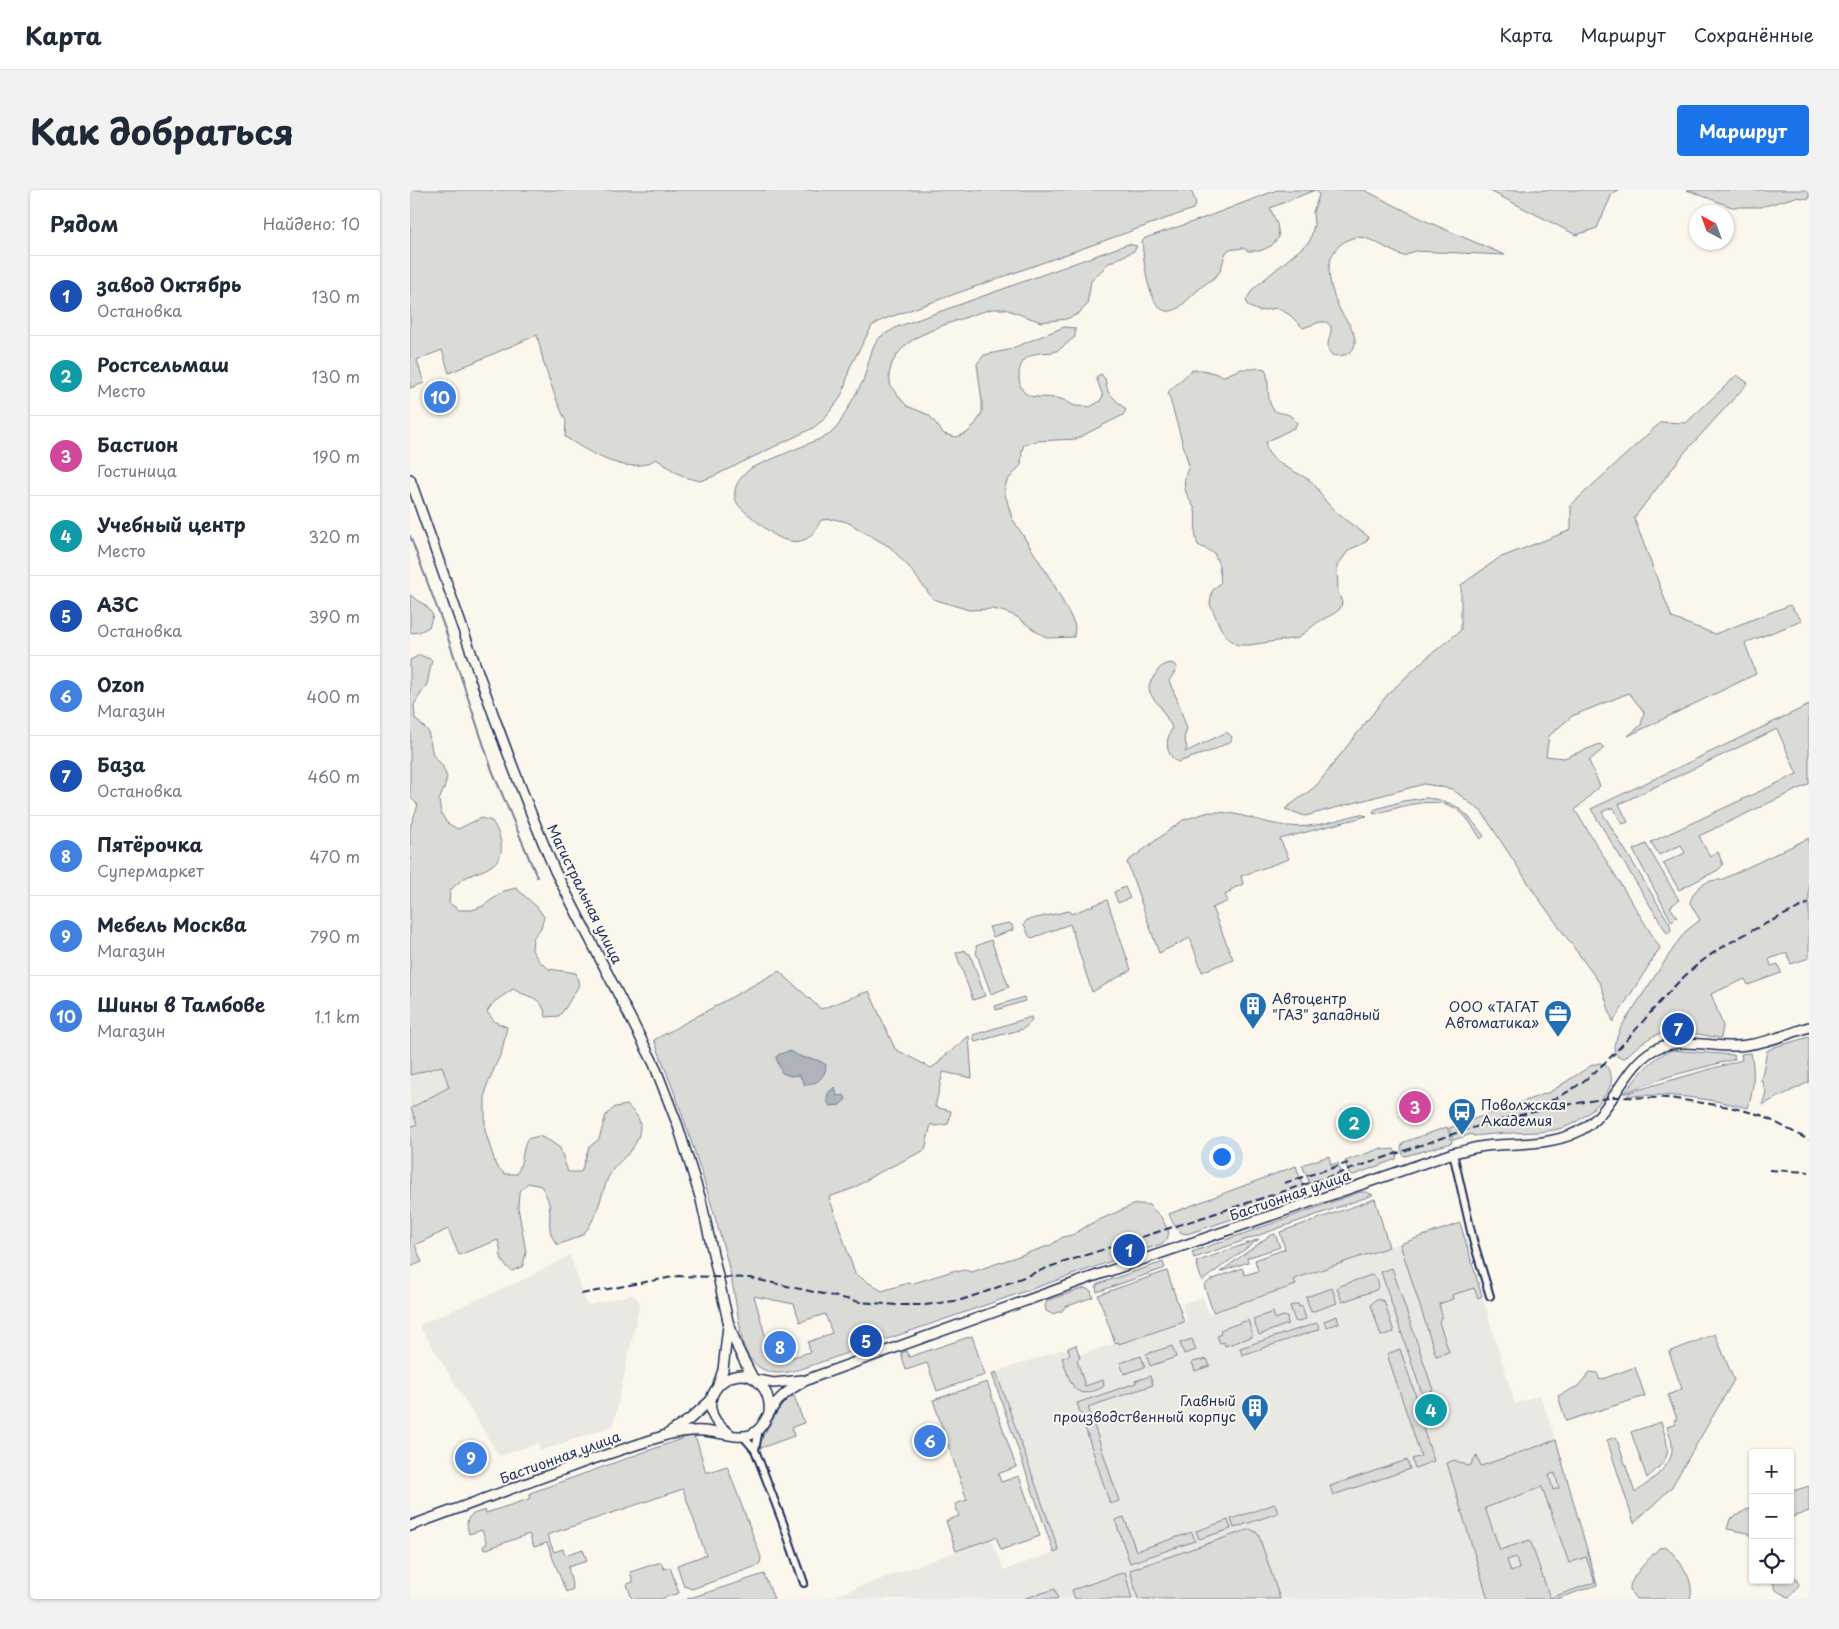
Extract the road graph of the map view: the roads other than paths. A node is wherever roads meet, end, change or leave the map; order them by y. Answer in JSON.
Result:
{"nodes":[{"id":1,"x":410,"y":479,"type":"edge"},
{"id":2,"x":1809,"y":1027,"type":"edge"},
{"id":3,"x":1453,"y":1153,"type":"junction"},
{"id":4,"x":1490,"y":1296,"type":"dead end"},
{"id":5,"x":728,"y":1321,"type":"junction"},
{"id":6,"x":810,"y":1378,"type":"junction"},
{"id":7,"x":755,"y":1379,"type":"junction"},
{"id":8,"x":718,"y":1385,"type":"junction"},
{"id":9,"x":711,"y":1400,"type":"junction"},
{"id":10,"x":769,"y":1414,"type":"junction"},
{"id":11,"x":759,"y":1429,"type":"junction"},
{"id":12,"x":729,"y":1434,"type":"junction"},
{"id":13,"x":666,"y":1435,"type":"junction"},
{"id":14,"x":743,"y":1436,"type":"junction"},
{"id":15,"x":755,"y":1450,"type":"junction"},
{"id":16,"x":410,"y":1526,"type":"edge"},
{"id":17,"x":804,"y":1583,"type":"dead end"}],
"edges":[{"from":1,"to":5,"type":"main road","name":"Магистральная улица"},
{"from":2,"to":3,"type":"main road","name":"Бастионная улица"},
{"from":3,"to":4,"type":"street"},
{"from":3,"to":6,"type":"main road","name":"Бастионная улица"},
{"from":5,"to":7,"type":"main road"},
{"from":5,"to":8,"type":"main road"},
{"from":6,"to":7,"type":"main road"},
{"from":6,"to":10,"type":"main road","name":"Бастионная улица"},
{"from":7,"to":8,"type":"main road"},
{"from":7,"to":10,"type":"main road"},
{"from":8,"to":9,"type":"main road"},
{"from":9,"to":12,"type":"main road"},
{"from":9,"to":13,"type":"main road","name":"Бастионная улица"},
{"from":10,"to":11,"type":"main road"},
{"from":11,"to":14,"type":"main road"},
{"from":11,"to":15,"type":"street"},
{"from":12,"to":13,"type":"main road"},
{"from":12,"to":14,"type":"main road"},
{"from":13,"to":16,"type":"main road","name":"Бастионная улица"},
{"from":14,"to":15,"type":"street"},
{"from":15,"to":17,"type":"street"}]}
